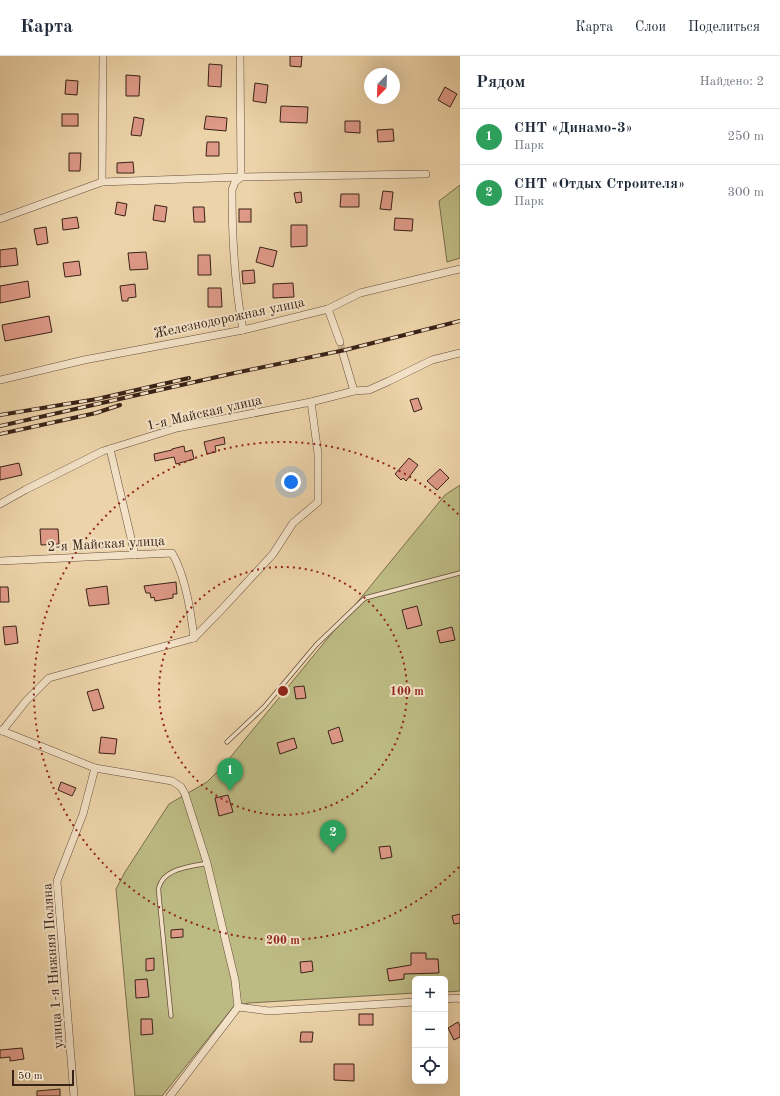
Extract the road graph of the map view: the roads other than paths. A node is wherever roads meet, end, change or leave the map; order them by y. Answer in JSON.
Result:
{"nodes":[{"id":1,"x":103,"y":56,"type":"edge"},
{"id":2,"x":240,"y":56,"type":"edge"},
{"id":3,"x":426,"y":174,"type":"dead end"},
{"id":4,"x":241,"y":177,"type":"junction"},
{"id":5,"x":102,"y":182,"type":"junction"},
{"id":6,"x":0,"y":219,"type":"edge"},
{"id":7,"x":460,"y":268,"type":"edge"},
{"id":8,"x":328,"y":309,"type":"junction"},
{"id":9,"x":243,"y":330,"type":"junction"},
{"id":10,"x":340,"y":342,"type":"tunnel mouth"},
{"id":11,"x":460,"y":353,"type":"edge"},
{"id":12,"x":343,"y":354,"type":"tunnel mouth"},
{"id":13,"x":0,"y":380,"type":"edge"},
{"id":14,"x":354,"y":391,"type":"junction"},
{"id":15,"x":311,"y":402,"type":"junction"},
{"id":16,"x":110,"y":449,"type":"junction"},
{"id":17,"x":0,"y":504,"type":"edge"},
{"id":18,"x":135,"y":555,"type":"junction"},
{"id":19,"x":0,"y":561,"type":"edge"},
{"id":20,"x":460,"y":573,"type":"edge"},
{"id":21,"x":194,"y":638,"type":"junction"},
{"id":22,"x":1,"y":730,"type":"edge"},
{"id":23,"x":228,"y":742,"type":"dead end"},
{"id":24,"x":96,"y":768,"type":"junction"},
{"id":25,"x":206,"y":863,"type":"junction"},
{"id":26,"x":448,"y":999,"type":"edge"},
{"id":27,"x":460,"y":999,"type":"edge"},
{"id":28,"x":412,"y":1002,"type":"edge"},
{"id":29,"x":238,"y":1007,"type":"junction"},
{"id":30,"x":172,"y":1016,"type":"dead end"},
{"id":31,"x":74,"y":1096,"type":"edge"},
{"id":32,"x":170,"y":1096,"type":"edge"}],
"edges":[{"from":1,"to":5,"type":"street"},
{"from":2,"to":4,"type":"street"},
{"from":3,"to":4,"type":"street"},
{"from":4,"to":5,"type":"street"},
{"from":4,"to":9,"type":"street"},
{"from":5,"to":6,"type":"street"},
{"from":7,"to":8,"type":"street","name":"Железнодорожная улица"},
{"from":8,"to":9,"type":"street","name":"Железнодорожная улица"},
{"from":8,"to":10,"type":"street"},
{"from":9,"to":13,"type":"street","name":"Железнодорожная улица"},
{"from":11,"to":14,"type":"street","name":"1-я Майская улица"},
{"from":12,"to":14,"type":"street"},
{"from":14,"to":15,"type":"street","name":"1-я Майская улица"},
{"from":15,"to":16,"type":"street","name":"1-я Майская улица"},
{"from":15,"to":21,"type":"street"},
{"from":16,"to":17,"type":"street","name":"1-я Майская улица"},
{"from":16,"to":18,"type":"street"},
{"from":18,"to":19,"type":"street","name":"2-я Майская улица"},
{"from":18,"to":21,"type":"street","name":"2-я Майская улица"},
{"from":20,"to":23,"type":"lane"},
{"from":21,"to":22,"type":"street"},
{"from":22,"to":24,"type":"street"},
{"from":24,"to":25,"type":"street"},
{"from":24,"to":31,"type":"street","name":"улица 1-я Нижняя Поляна"},
{"from":25,"to":29,"type":"street"},
{"from":25,"to":30,"type":"lane"},
{"from":26,"to":27,"type":"street"},
{"from":28,"to":29,"type":"street"},
{"from":29,"to":32,"type":"street"}]}
